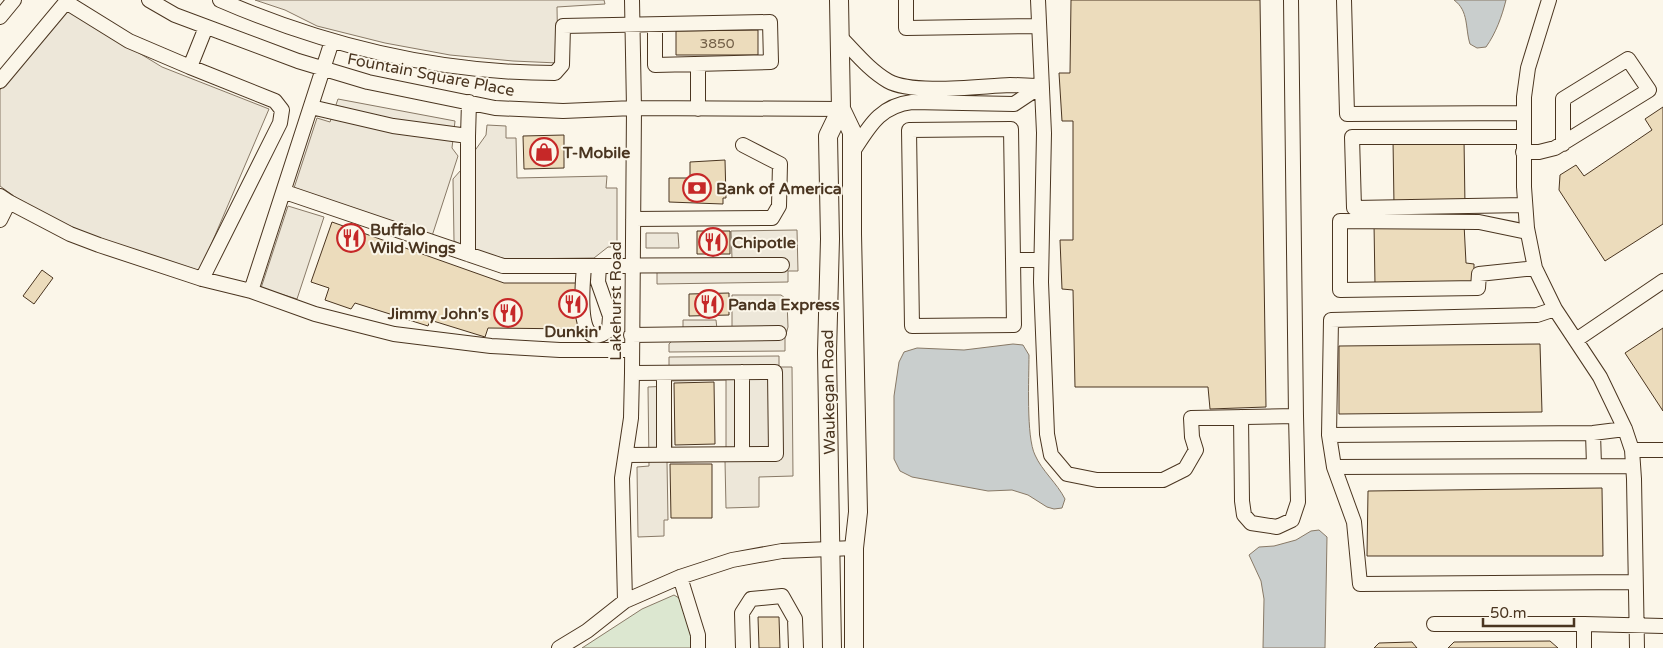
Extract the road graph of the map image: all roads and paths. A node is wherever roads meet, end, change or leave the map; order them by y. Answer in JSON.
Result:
{"nodes":[{"id":1,"x":14,"y":0,"type":"edge"},
{"id":2,"x":148,"y":0,"type":"edge"},
{"id":3,"x":220,"y":0,"type":"edge"},
{"id":4,"x":632,"y":0,"type":"edge"},
{"id":5,"x":839,"y":0,"type":"edge"},
{"id":6,"x":906,"y":0,"type":"edge"},
{"id":7,"x":1038,"y":0,"type":"edge"},
{"id":8,"x":1291,"y":0,"type":"edge"},
{"id":9,"x":1344,"y":0,"type":"edge"},
{"id":10,"x":1549,"y":0,"type":"edge"},
{"id":11,"x":0,"y":17,"type":"edge"},
{"id":12,"x":632,"y":25,"type":"junction"},
{"id":13,"x":655,"y":25,"type":"junction"},
{"id":14,"x":1038,"y":26,"type":"junction"},
{"id":15,"x":206,"y":27,"type":"junction"},
{"id":16,"x":840,"y":37,"type":"junction"},
{"id":17,"x":332,"y":41,"type":"junction"},
{"id":18,"x":698,"y":64,"type":"junction"},
{"id":19,"x":190,"y":67,"type":"junction"},
{"id":20,"x":324,"y":69,"type":"junction"},
{"id":21,"x":0,"y":81,"type":"edge"},
{"id":22,"x":1041,"y":86,"type":"junction"},
{"id":23,"x":469,"y":102,"type":"junction"},
{"id":24,"x":311,"y":107,"type":"junction"},
{"id":25,"x":634,"y":108,"type":"junction"},
{"id":26,"x":698,"y":109,"type":"junction"},
{"id":27,"x":841,"y":109,"type":"junction"},
{"id":28,"x":1523,"y":113,"type":"junction"},
{"id":29,"x":1352,"y":114,"type":"junction"},
{"id":30,"x":468,"y":136,"type":"junction"},
{"id":31,"x":1352,"y":137,"type":"junction"},
{"id":32,"x":1522,"y":137,"type":"junction"},
{"id":33,"x":1562,"y":144,"type":"junction"},
{"id":34,"x":744,"y":145,"type":"dead end"},
{"id":35,"x":852,"y":152,"type":"junction"},
{"id":36,"x":1523,"y":152,"type":"junction"},
{"id":37,"x":284,"y":192,"type":"junction"},
{"id":38,"x":4,"y":199,"type":"edge"},
{"id":39,"x":1525,"y":205,"type":"junction"},
{"id":40,"x":633,"y":219,"type":"junction"},
{"id":41,"x":0,"y":220,"type":"edge"},
{"id":42,"x":1528,"y":232,"type":"junction"},
{"id":43,"x":468,"y":254,"type":"junction"},
{"id":44,"x":1013,"y":260,"type":"junction"},
{"id":45,"x":1041,"y":260,"type":"junction"},
{"id":46,"x":632,"y":265,"type":"junction"},
{"id":47,"x":782,"y":265,"type":"dead end"},
{"id":48,"x":584,"y":266,"type":"junction"},
{"id":49,"x":599,"y":266,"type":"junction"},
{"id":50,"x":1535,"y":268,"type":"junction"},
{"id":51,"x":202,"y":279,"type":"junction"},
{"id":52,"x":1663,"y":281,"type":"edge"},
{"id":53,"x":251,"y":291,"type":"junction"},
{"id":54,"x":1555,"y":309,"type":"junction"},
{"id":55,"x":779,"y":333,"type":"dead end"},
{"id":56,"x":631,"y":335,"type":"junction"},
{"id":57,"x":1576,"y":340,"type":"junction"},
{"id":58,"x":632,"y":350,"type":"junction"},
{"id":59,"x":742,"y":372,"type":"junction"},
{"id":60,"x":632,"y":373,"type":"junction"},
{"id":61,"x":664,"y":373,"type":"junction"},
{"id":62,"x":1296,"y":416,"type":"junction"},
{"id":63,"x":1241,"y":417,"type":"junction"},
{"id":64,"x":1625,"y":429,"type":"junction"},
{"id":65,"x":1593,"y":433,"type":"junction"},
{"id":66,"x":1329,"y":435,"type":"junction"},
{"id":67,"x":1632,"y":450,"type":"junction"},
{"id":68,"x":1663,"y":450,"type":"edge"},
{"id":69,"x":742,"y":454,"type":"junction"},
{"id":70,"x":626,"y":455,"type":"junction"},
{"id":71,"x":664,"y":455,"type":"junction"},
{"id":72,"x":1594,"y":466,"type":"junction"},
{"id":73,"x":1633,"y":466,"type":"junction"},
{"id":74,"x":1334,"y":467,"type":"junction"},
{"id":75,"x":831,"y":548,"type":"junction"},
{"id":76,"x":854,"y":548,"type":"junction"},
{"id":77,"x":680,"y":577,"type":"junction"},
{"id":78,"x":1636,"y":582,"type":"junction"},
{"id":79,"x":625,"y":601,"type":"junction"},
{"id":80,"x":1434,"y":624,"type":"dead end"},
{"id":81,"x":1584,"y":624,"type":"junction"},
{"id":82,"x":1636,"y":626,"type":"junction"},
{"id":83,"x":1663,"y":626,"type":"edge"},
{"id":84,"x":559,"y":648,"type":"edge"},
{"id":85,"x":698,"y":648,"type":"edge"},
{"id":86,"x":743,"y":648,"type":"edge"},
{"id":87,"x":796,"y":648,"type":"edge"},
{"id":88,"x":832,"y":648,"type":"edge"},
{"id":89,"x":854,"y":648,"type":"edge"},
{"id":90,"x":1584,"y":648,"type":"edge"},
{"id":91,"x":1637,"y":648,"type":"edge"}],
"edges":[{"from":1,"to":11,"type":"street"},
{"from":2,"to":15,"type":"street","name":"Fountain Square Place"},
{"from":3,"to":17,"type":"street"},
{"from":4,"to":12,"type":"street","name":"Lakehurst Road"},
{"from":5,"to":16,"type":"main road","name":"Waukegan Road"},
{"from":6,"to":14,"type":"street"},
{"from":7,"to":14,"type":"street"},
{"from":8,"to":62,"type":"street"},
{"from":9,"to":29,"type":"street"},
{"from":10,"to":28,"type":"street"},
{"from":12,"to":13,"type":"street"},
{"from":12,"to":17,"type":"street"},
{"from":12,"to":25,"type":"street","name":"Lakehurst Road"},
{"from":13,"to":18,"type":"street"},
{"from":13,"to":18,"type":"street"},
{"from":14,"to":22,"type":"street"},
{"from":15,"to":19,"type":"street"},
{"from":15,"to":20,"type":"street","name":"Fountain Square Place"},
{"from":16,"to":22,"type":"street"},
{"from":16,"to":27,"type":"main road","name":"Waukegan Road"},
{"from":17,"to":20,"type":"street"},
{"from":18,"to":26,"type":"street"},
{"from":19,"to":21,"type":"street"},
{"from":19,"to":51,"type":"street"},
{"from":20,"to":23,"type":"street","name":"Fountain Square Place"},
{"from":20,"to":24,"type":"street"},
{"from":22,"to":35,"type":"street"},
{"from":22,"to":45,"type":"street"},
{"from":23,"to":25,"type":"street","name":"Fountain Square Place"},
{"from":23,"to":30,"type":"street"},
{"from":24,"to":30,"type":"street"},
{"from":24,"to":37,"type":"street"},
{"from":25,"to":26,"type":"street","name":"Fountain Square Place"},
{"from":25,"to":40,"type":"street","name":"Lakehurst Road"},
{"from":26,"to":27,"type":"street","name":"Fountain Square Place"},
{"from":27,"to":35,"type":"main road","name":"Waukegan Road"},
{"from":27,"to":75,"type":"main road","name":"Waukegan Road"},
{"from":28,"to":29,"type":"street"},
{"from":28,"to":32,"type":"street"},
{"from":29,"to":31,"type":"street"},
{"from":30,"to":43,"type":"street"},
{"from":31,"to":32,"type":"street"},
{"from":31,"to":39,"type":"street"},
{"from":32,"to":36,"type":"street"},
{"from":33,"to":33,"type":"street"},
{"from":33,"to":36,"type":"street"},
{"from":34,"to":40,"type":"street"},
{"from":35,"to":76,"type":"main road","name":"Waukegan Road"},
{"from":36,"to":39,"type":"street"},
{"from":37,"to":43,"type":"street"},
{"from":37,"to":53,"type":"street"},
{"from":38,"to":41,"type":"street"},
{"from":38,"to":51,"type":"street"},
{"from":39,"to":42,"type":"street"},
{"from":40,"to":46,"type":"street","name":"Lakehurst Road"},
{"from":42,"to":50,"type":"street"},
{"from":42,"to":50,"type":"street"},
{"from":43,"to":48,"type":"street"},
{"from":44,"to":44,"type":"street"},
{"from":44,"to":45,"type":"street"},
{"from":45,"to":63,"type":"street"},
{"from":46,"to":47,"type":"street"},
{"from":46,"to":49,"type":"street"},
{"from":46,"to":56,"type":"street","name":"Lakehurst Road"},
{"from":48,"to":49,"type":"street"},
{"from":48,"to":49,"type":"street"},
{"from":50,"to":54,"type":"street"},
{"from":51,"to":53,"type":"street"},
{"from":52,"to":57,"type":"street"},
{"from":53,"to":58,"type":"street"},
{"from":54,"to":57,"type":"street"},
{"from":54,"to":66,"type":"street"},
{"from":55,"to":56,"type":"street"},
{"from":56,"to":58,"type":"street","name":"Lakehurst Road"},
{"from":57,"to":64,"type":"street"},
{"from":58,"to":60,"type":"street","name":"Lakehurst Road"},
{"from":59,"to":61,"type":"street"},
{"from":59,"to":69,"type":"street"},
{"from":59,"to":69,"type":"street"},
{"from":60,"to":61,"type":"street"},
{"from":60,"to":70,"type":"street","name":"Lakehurst Road"},
{"from":61,"to":71,"type":"street"},
{"from":62,"to":63,"type":"street"},
{"from":62,"to":63,"type":"street"},
{"from":64,"to":65,"type":"street"},
{"from":64,"to":67,"type":"street"},
{"from":65,"to":66,"type":"street"},
{"from":65,"to":72,"type":"street"},
{"from":66,"to":74,"type":"street"},
{"from":67,"to":68,"type":"street"},
{"from":67,"to":73,"type":"street"},
{"from":69,"to":71,"type":"street"},
{"from":70,"to":71,"type":"street"},
{"from":70,"to":79,"type":"street","name":"Lakehurst Road"},
{"from":72,"to":73,"type":"street"},
{"from":72,"to":74,"type":"street"},
{"from":73,"to":78,"type":"street"},
{"from":74,"to":78,"type":"street"},
{"from":75,"to":76,"type":"street"},
{"from":75,"to":77,"type":"street"},
{"from":75,"to":88,"type":"main road","name":"Waukegan Road"},
{"from":76,"to":89,"type":"main road","name":"Waukegan Road"},
{"from":77,"to":79,"type":"street"},
{"from":77,"to":85,"type":"street"},
{"from":78,"to":82,"type":"street"},
{"from":79,"to":84,"type":"street"},
{"from":80,"to":81,"type":"street"},
{"from":81,"to":82,"type":"street"},
{"from":81,"to":90,"type":"street"},
{"from":82,"to":83,"type":"street"},
{"from":82,"to":91,"type":"street"},
{"from":86,"to":87,"type":"street"}]}
